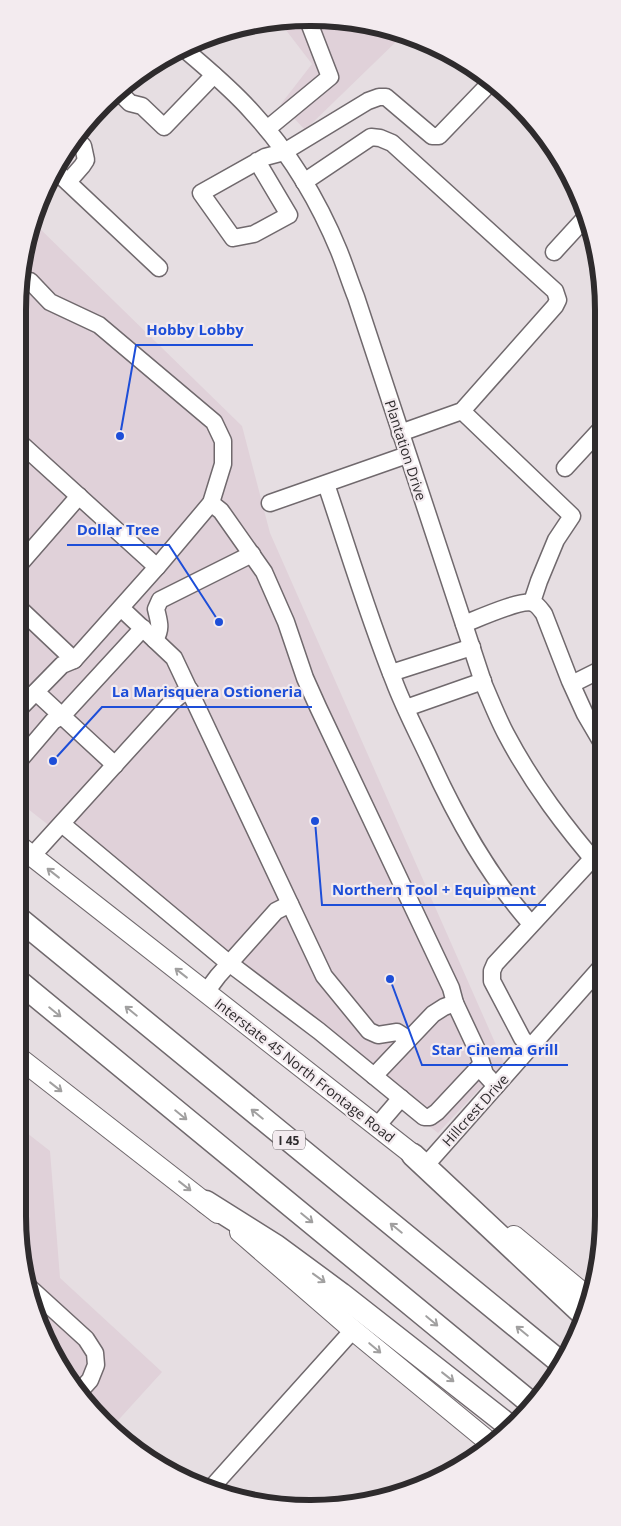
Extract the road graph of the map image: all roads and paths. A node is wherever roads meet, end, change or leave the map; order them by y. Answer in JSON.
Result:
{"nodes":[{"id":1,"x":310,"y":26,"type":"edge"},
{"id":2,"x":189,"y":54,"type":"edge"},
{"id":3,"x":214,"y":75,"type":"junction"},
{"id":4,"x":486,"y":86,"type":"edge"},
{"id":5,"x":124,"y":97,"type":"edge"},
{"id":6,"x":267,"y":129,"type":"junction"},
{"id":7,"x":81,"y":144,"type":"edge"},
{"id":8,"x":284,"y":152,"type":"junction"},
{"id":9,"x":257,"y":161,"type":"junction"},
{"id":10,"x":63,"y":177,"type":"edge"},
{"id":11,"x":304,"y":182,"type":"junction"},
{"id":12,"x":581,"y":222,"type":"edge"},
{"id":13,"x":554,"y":252,"type":"dead end"},
{"id":14,"x":159,"y":268,"type":"dead end"},
{"id":15,"x":28,"y":284,"type":"edge"},
{"id":16,"x":462,"y":411,"type":"junction"},
{"id":17,"x":400,"y":433,"type":"junction"},
{"id":18,"x":595,"y":436,"type":"edge"},
{"id":19,"x":26,"y":448,"type":"edge"},
{"id":20,"x":407,"y":455,"type":"junction"},
{"id":21,"x":565,"y":468,"type":"dead end"},
{"id":22,"x":326,"y":484,"type":"junction"},
{"id":23,"x":79,"y":496,"type":"junction"},
{"id":24,"x":211,"y":503,"type":"junction"},
{"id":25,"x":270,"y":503,"type":"dead end"},
{"id":26,"x":252,"y":554,"type":"junction"},
{"id":27,"x":26,"y":557,"type":"edge"},
{"id":28,"x":158,"y":567,"type":"junction"},
{"id":29,"x":532,"y":602,"type":"junction"},
{"id":30,"x":121,"y":608,"type":"junction"},
{"id":31,"x":26,"y":619,"type":"edge"},
{"id":32,"x":464,"y":624,"type":"junction"},
{"id":33,"x":143,"y":628,"type":"junction"},
{"id":34,"x":156,"y":640,"type":"junction"},
{"id":35,"x":472,"y":647,"type":"junction"},
{"id":36,"x":74,"y":660,"type":"junction"},
{"id":37,"x":595,"y":672,"type":"edge"},
{"id":38,"x":391,"y":673,"type":"junction"},
{"id":39,"x":483,"y":681,"type":"junction"},
{"id":40,"x":572,"y":684,"type":"junction"},
{"id":41,"x":190,"y":690,"type":"junction"},
{"id":42,"x":36,"y":692,"type":"junction"},
{"id":43,"x":26,"y":702,"type":"edge"},
{"id":44,"x":406,"y":708,"type":"junction"},
{"id":45,"x":62,"y":716,"type":"junction"},
{"id":46,"x":595,"y":731,"type":"edge"},
{"id":47,"x":26,"y":753,"type":"edge"},
{"id":48,"x":115,"y":765,"type":"junction"},
{"id":49,"x":62,"y":824,"type":"junction"},
{"id":50,"x":26,"y":849,"type":"edge"},
{"id":51,"x":26,"y":851,"type":"edge"},
{"id":52,"x":595,"y":863,"type":"edge"},
{"id":53,"x":595,"y":867,"type":"edge"},
{"id":54,"x":290,"y":904,"type":"junction"},
{"id":55,"x":531,"y":924,"type":"junction"},
{"id":56,"x":26,"y":925,"type":"edge"},
{"id":57,"x":229,"y":963,"type":"junction"},
{"id":58,"x":595,"y":974,"type":"edge"},
{"id":59,"x":26,"y":988,"type":"edge"},
{"id":60,"x":206,"y":992,"type":"junction"},
{"id":61,"x":455,"y":1003,"type":"junction"},
{"id":62,"x":408,"y":1040,"type":"junction"},
{"id":63,"x":530,"y":1048,"type":"junction"},
{"id":64,"x":26,"y":1063,"type":"edge"},
{"id":65,"x":481,"y":1065,"type":"junction"},
{"id":66,"x":374,"y":1076,"type":"junction"},
{"id":67,"x":496,"y":1086,"type":"junction"},
{"id":68,"x":401,"y":1098,"type":"junction"},
{"id":69,"x":377,"y":1126,"type":"junction"},
{"id":70,"x":420,"y":1160,"type":"junction"},
{"id":71,"x":206,"y":1202,"type":"junction"},
{"id":72,"x":584,"y":1294,"type":"edge"},
{"id":73,"x":38,"y":1295,"type":"edge"},
{"id":74,"x":579,"y":1310,"type":"edge"},
{"id":75,"x":353,"y":1330,"type":"junction"},
{"id":76,"x":556,"y":1359,"type":"edge"},
{"id":77,"x":84,"y":1387,"type":"edge"},
{"id":78,"x":527,"y":1400,"type":"edge"},
{"id":79,"x":505,"y":1422,"type":"edge"},
{"id":80,"x":485,"y":1440,"type":"edge"},
{"id":81,"x":215,"y":1483,"type":"edge"}],
"edges":[{"from":1,"to":6,"type":"street"},
{"from":2,"to":3,"type":"street","name":"Plantation Drive"},
{"from":3,"to":5,"type":"street"},
{"from":3,"to":6,"type":"street","name":"Plantation Drive"},
{"from":4,"to":8,"type":"street"},
{"from":6,"to":8,"type":"street","name":"Plantation Drive"},
{"from":7,"to":10,"type":"street"},
{"from":8,"to":9,"type":"street"},
{"from":8,"to":11,"type":"street","name":"Plantation Drive"},
{"from":9,"to":9,"type":"street"},
{"from":10,"to":14,"type":"street"},
{"from":11,"to":16,"type":"street"},
{"from":11,"to":17,"type":"street","name":"Plantation Drive"},
{"from":12,"to":13,"type":"street"},
{"from":15,"to":24,"type":"street"},
{"from":16,"to":17,"type":"street"},
{"from":16,"to":29,"type":"street"},
{"from":17,"to":20,"type":"street","name":"Plantation Drive"},
{"from":18,"to":21,"type":"street"},
{"from":19,"to":23,"type":"street"},
{"from":20,"to":22,"type":"street"},
{"from":20,"to":32,"type":"street","name":"Plantation Drive"},
{"from":22,"to":25,"type":"street"},
{"from":22,"to":38,"type":"street"},
{"from":23,"to":27,"type":"street"},
{"from":23,"to":28,"type":"street"},
{"from":24,"to":26,"type":"street"},
{"from":24,"to":28,"type":"street"},
{"from":26,"to":34,"type":"street"},
{"from":26,"to":61,"type":"street"},
{"from":28,"to":30,"type":"street"},
{"from":29,"to":32,"type":"street"},
{"from":29,"to":40,"type":"street"},
{"from":30,"to":33,"type":"street"},
{"from":30,"to":36,"type":"street"},
{"from":31,"to":36,"type":"street"},
{"from":32,"to":35,"type":"street","name":"Plantation Drive"},
{"from":33,"to":34,"type":"street"},
{"from":33,"to":45,"type":"street"},
{"from":34,"to":41,"type":"street"},
{"from":35,"to":38,"type":"street"},
{"from":35,"to":39,"type":"street","name":"Plantation Drive"},
{"from":36,"to":42,"type":"street"},
{"from":37,"to":40,"type":"street"},
{"from":38,"to":44,"type":"street"},
{"from":39,"to":44,"type":"street"},
{"from":39,"to":52,"type":"street","name":"Plantation Drive"},
{"from":40,"to":46,"type":"street"},
{"from":41,"to":48,"type":"street"},
{"from":41,"to":54,"type":"street"},
{"from":42,"to":43,"type":"street"},
{"from":42,"to":45,"type":"street"},
{"from":44,"to":55,"type":"street"},
{"from":45,"to":47,"type":"street"},
{"from":45,"to":48,"type":"street"},
{"from":48,"to":49,"type":"street"},
{"from":49,"to":50,"type":"street"},
{"from":49,"to":57,"type":"street"},
{"from":60,"to":51,"type":"main road","name":"Interstate 45 North Frontage Road","one_way":true},
{"from":53,"to":55,"type":"street"},
{"from":54,"to":57,"type":"street"},
{"from":54,"to":62,"type":"street"},
{"from":55,"to":63,"type":"street"},
{"from":76,"to":56,"type":"highway","number":"I 45","one_way":true},
{"from":57,"to":60,"type":"street"},
{"from":57,"to":66,"type":"street"},
{"from":58,"to":63,"type":"street","name":"Hillcrest Drive"},
{"from":59,"to":78,"type":"highway","one_way":true},
{"from":60,"to":69,"type":"main road","name":"Interstate 45 North Frontage Road"},
{"from":61,"to":62,"type":"street"},
{"from":61,"to":65,"type":"street"},
{"from":62,"to":66,"type":"street"},
{"from":63,"to":67,"type":"street","name":"Hillcrest Drive"},
{"from":64,"to":71,"type":"main road","one_way":true},
{"from":65,"to":67,"type":"street"},
{"from":65,"to":68,"type":"street"},
{"from":66,"to":68,"type":"street"},
{"from":67,"to":70,"type":"street","name":"Hillcrest Drive"},
{"from":68,"to":69,"type":"street"},
{"from":69,"to":70,"type":"main road","name":"Interstate 45 North Frontage Road"},
{"from":70,"to":72,"type":"main road","name":"Interstate 45 North Frontage Road"},
{"from":70,"to":74,"type":"highway"},
{"from":71,"to":75,"type":"main road"},
{"from":71,"to":79,"type":"highway","one_way":true},
{"from":73,"to":77,"type":"street"},
{"from":75,"to":80,"type":"main road","one_way":true},
{"from":75,"to":81,"type":"street"}]}
